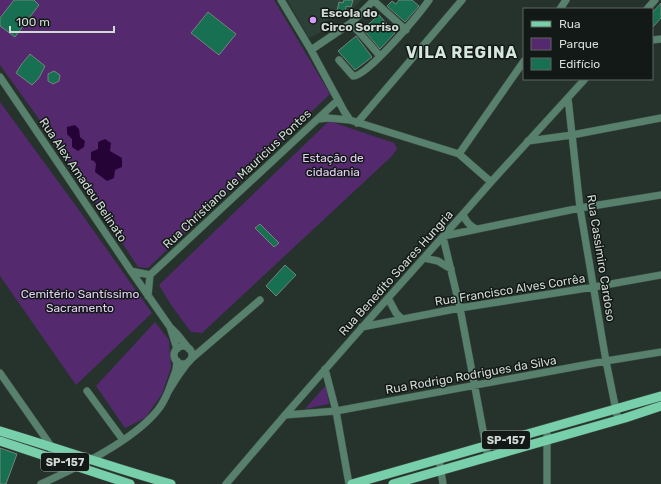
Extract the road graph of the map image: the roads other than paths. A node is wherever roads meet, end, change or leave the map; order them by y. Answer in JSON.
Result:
{"nodes":[{"id":1,"x":281,"y":0,"type":"edge"},
{"id":2,"x":373,"y":0,"type":"edge"},
{"id":3,"x":428,"y":0,"type":"edge"},
{"id":4,"x":462,"y":0,"type":"edge"},
{"id":5,"x":655,"y":0,"type":"edge"},
{"id":6,"x":648,"y":8,"type":"edge"},
{"id":7,"x":351,"y":23,"type":"junction"},
{"id":8,"x":406,"y":30,"type":"junction"},
{"id":9,"x":311,"y":50,"type":"junction"},
{"id":10,"x":380,"y":56,"type":"junction"},
{"id":11,"x":339,"y":60,"type":"dead end"},
{"id":12,"x":523,"y":62,"type":"edge"},
{"id":13,"x":0,"y":77,"type":"edge"},
{"id":14,"x":584,"y":80,"type":"edge"},
{"id":15,"x":568,"y":98,"type":"junction"},
{"id":16,"x":338,"y":100,"type":"junction"},
{"id":17,"x":661,"y":118,"type":"edge"},
{"id":18,"x":318,"y":119,"type":"junction"},
{"id":19,"x":350,"y":120,"type":"junction"},
{"id":20,"x":357,"y":122,"type":"junction"},
{"id":21,"x":572,"y":135,"type":"junction"},
{"id":22,"x":528,"y":141,"type":"junction"},
{"id":23,"x":459,"y":154,"type":"junction"},
{"id":24,"x":490,"y":182,"type":"junction"},
{"id":25,"x":661,"y":195,"type":"edge"},
{"id":26,"x":580,"y":208,"type":"junction"},
{"id":27,"x":463,"y":214,"type":"junction"},
{"id":28,"x":476,"y":229,"type":"junction"},
{"id":29,"x":443,"y":236,"type":"junction"},
{"id":30,"x":424,"y":258,"type":"junction"},
{"id":31,"x":451,"y":269,"type":"junction"},
{"id":32,"x":130,"y":271,"type":"junction"},
{"id":33,"x":150,"y":275,"type":"junction"},
{"id":34,"x":661,"y":275,"type":"edge"},
{"id":35,"x":594,"y":287,"type":"junction"},
{"id":36,"x":148,"y":296,"type":"junction"},
{"id":37,"x":388,"y":298,"type":"junction"},
{"id":38,"x":260,"y":300,"type":"dead end"},
{"id":39,"x":460,"y":308,"type":"junction"},
{"id":40,"x":402,"y":319,"type":"junction"},
{"id":41,"x":170,"y":327,"type":"junction"},
{"id":42,"x":362,"y":327,"type":"junction"},
{"id":43,"x":177,"y":349,"type":"junction"},
{"id":44,"x":189,"y":349,"type":"junction"},
{"id":45,"x":661,"y":352,"type":"edge"},
{"id":46,"x":190,"y":360,"type":"junction"},
{"id":47,"x":176,"y":361,"type":"junction"},
{"id":48,"x":606,"y":361,"type":"junction"},
{"id":49,"x":325,"y":369,"type":"junction"},
{"id":50,"x":0,"y":372,"type":"edge"},
{"id":51,"x":475,"y":386,"type":"junction"},
{"id":52,"x":87,"y":391,"type":"dead end"},
{"id":53,"x":168,"y":392,"type":"junction"},
{"id":54,"x":661,"y":396,"type":"edge"},
{"id":55,"x":661,"y":406,"type":"edge"},
{"id":56,"x":616,"y":409,"type":"junction"},
{"id":57,"x":336,"y":410,"type":"junction"},
{"id":58,"x":285,"y":415,"type":"junction"},
{"id":59,"x":618,"y":420,"type":"junction"},
{"id":60,"x":546,"y":429,"type":"junction"},
{"id":61,"x":0,"y":431,"type":"edge"},
{"id":62,"x":0,"y":440,"type":"edge"},
{"id":63,"x":123,"y":440,"type":"junction"},
{"id":64,"x":547,"y":440,"type":"junction"},
{"id":65,"x":51,"y":446,"type":"junction"},
{"id":66,"x":486,"y":446,"type":"junction"},
{"id":67,"x":488,"y":457,"type":"junction"},
{"id":68,"x":53,"y":458,"type":"junction"},
{"id":69,"x":439,"y":459,"type":"junction"},
{"id":70,"x":91,"y":460,"type":"junction"},
{"id":71,"x":80,"y":466,"type":"junction"},
{"id":72,"x":441,"y":470,"type":"junction"},
{"id":73,"x":129,"y":472,"type":"junction"},
{"id":74,"x":42,"y":484,"type":"edge"},
{"id":75,"x":129,"y":484,"type":"edge"},
{"id":76,"x":172,"y":484,"type":"edge"},
{"id":77,"x":226,"y":484,"type":"edge"},
{"id":78,"x":350,"y":484,"type":"edge"},
{"id":79,"x":393,"y":484,"type":"edge"},
{"id":80,"x":443,"y":484,"type":"edge"},
{"id":81,"x":547,"y":484,"type":"edge"}],
"edges":[{"from":1,"to":9,"type":"street"},
{"from":2,"to":7,"type":"street"},
{"from":2,"to":8,"type":"street"},
{"from":3,"to":8,"type":"street"},
{"from":4,"to":20,"type":"street"},
{"from":5,"to":6,"type":"street"},
{"from":7,"to":9,"type":"street"},
{"from":7,"to":10,"type":"street"},
{"from":8,"to":10,"type":"street"},
{"from":9,"to":16,"type":"street"},
{"from":10,"to":11,"type":"street"},
{"from":12,"to":23,"type":"street"},
{"from":13,"to":32,"type":"street","name":"Rua Alex Amadeu Belinato"},
{"from":14,"to":15,"type":"street","name":"Rua Benedito Soares Hungria"},
{"from":15,"to":21,"type":"street","name":"Rua Cassimiro Cardoso"},
{"from":15,"to":22,"type":"street","name":"Rua Benedito Soares Hungria"},
{"from":16,"to":18,"type":"street","name":"Rua Christiano de Mauricius Pontes"},
{"from":16,"to":19,"type":"street"},
{"from":17,"to":21,"type":"street"},
{"from":18,"to":19,"type":"street"},
{"from":18,"to":33,"type":"street","name":"Rua Christiano de Mauricius Pontes"},
{"from":19,"to":20,"type":"street"},
{"from":20,"to":23,"type":"street"},
{"from":21,"to":22,"type":"street"},
{"from":21,"to":26,"type":"street","name":"Rua Cassimiro Cardoso"},
{"from":22,"to":24,"type":"street","name":"Rua Benedito Soares Hungria"},
{"from":23,"to":24,"type":"street"},
{"from":24,"to":27,"type":"street","name":"Rua Benedito Soares Hungria"},
{"from":25,"to":26,"type":"street"},
{"from":26,"to":28,"type":"street"},
{"from":26,"to":35,"type":"street","name":"Rua Cassimiro Cardoso"},
{"from":27,"to":28,"type":"street"},
{"from":27,"to":29,"type":"street","name":"Rua Benedito Soares Hungria"},
{"from":28,"to":29,"type":"street"},
{"from":29,"to":30,"type":"street","name":"Rua Benedito Soares Hungria"},
{"from":29,"to":31,"type":"street"},
{"from":30,"to":31,"type":"street"},
{"from":30,"to":37,"type":"street","name":"Rua Benedito Soares Hungria"},
{"from":31,"to":39,"type":"street"},
{"from":32,"to":33,"type":"street"},
{"from":32,"to":36,"type":"street","name":"Rua Alex Amadeu Belinato"},
{"from":33,"to":36,"type":"street"},
{"from":34,"to":35,"type":"street","name":"Rua Francisco Alves Corrêa"},
{"from":35,"to":39,"type":"street","name":"Rua Francisco Alves Corrêa"},
{"from":35,"to":48,"type":"street","name":"Rua Cassimiro Cardoso"},
{"from":36,"to":41,"type":"street","name":"Rua Alex Amadeu Belinato"},
{"from":37,"to":40,"type":"street"},
{"from":37,"to":42,"type":"street","name":"Rua Benedito Soares Hungria"},
{"from":38,"to":46,"type":"street"},
{"from":39,"to":40,"type":"street","name":"Rua Francisco Alves Corrêa"},
{"from":39,"to":51,"type":"street"},
{"from":40,"to":42,"type":"street","name":"Rua Francisco Alves Corrêa"},
{"from":41,"to":43,"type":"street"},
{"from":41,"to":44,"type":"street"},
{"from":42,"to":49,"type":"street","name":"Rua Benedito Soares Hungria"},
{"from":43,"to":44,"type":"street"},
{"from":43,"to":47,"type":"street"},
{"from":44,"to":46,"type":"street"},
{"from":45,"to":48,"type":"street","name":"Rua Rodrigo Rodrigues da Silva"},
{"from":46,"to":47,"type":"street"},
{"from":46,"to":53,"type":"street"},
{"from":47,"to":53,"type":"street"},
{"from":48,"to":51,"type":"street","name":"Rua Rodrigo Rodrigues da Silva"},
{"from":48,"to":56,"type":"street","name":"Rua Cassimiro Cardoso"},
{"from":49,"to":57,"type":"street"},
{"from":49,"to":58,"type":"street","name":"Rua Benedito Soares Hungria"},
{"from":50,"to":65,"type":"street"},
{"from":51,"to":57,"type":"street","name":"Rua Rodrigo Rodrigues da Silva"},
{"from":51,"to":66,"type":"street"},
{"from":52,"to":63,"type":"street"},
{"from":53,"to":63,"type":"street"},
{"from":54,"to":56,"type":"main road","number":"SP-157"},
{"from":55,"to":59,"type":"main road","number":"SP-157"},
{"from":56,"to":59,"type":"street","name":"Rua Cassimiro Cardoso"},
{"from":56,"to":60,"type":"main road","number":"SP-157"},
{"from":57,"to":58,"type":"street","name":"Rua Rodrigo Rodrigues da Silva"},
{"from":57,"to":78,"type":"street"},
{"from":58,"to":77,"type":"street","name":"Rua Benedito Soares Hungria"},
{"from":59,"to":64,"type":"main road","number":"SP-157"},
{"from":60,"to":64,"type":"street"},
{"from":60,"to":66,"type":"main road","number":"SP-157"},
{"from":61,"to":65,"type":"main road","number":"SP-157"},
{"from":62,"to":68,"type":"main road","number":"SP-157"},
{"from":63,"to":70,"type":"street"},
{"from":64,"to":67,"type":"main road","number":"SP-157"},
{"from":64,"to":81,"type":"street"},
{"from":65,"to":68,"type":"street"},
{"from":65,"to":70,"type":"main road","number":"SP-157"},
{"from":66,"to":67,"type":"street"},
{"from":66,"to":69,"type":"main road","number":"SP-157"},
{"from":67,"to":72,"type":"main road","number":"SP-157"},
{"from":68,"to":71,"type":"main road","number":"SP-157"},
{"from":69,"to":72,"type":"street"},
{"from":69,"to":78,"type":"main road","number":"SP-157"},
{"from":70,"to":71,"type":"street"},
{"from":70,"to":73,"type":"main road","number":"SP-157"},
{"from":71,"to":74,"type":"street"},
{"from":71,"to":75,"type":"main road","number":"SP-157"},
{"from":72,"to":79,"type":"main road","number":"SP-157"},
{"from":72,"to":80,"type":"street"},
{"from":73,"to":75,"type":"street"},
{"from":73,"to":76,"type":"main road","number":"SP-157"}]}
